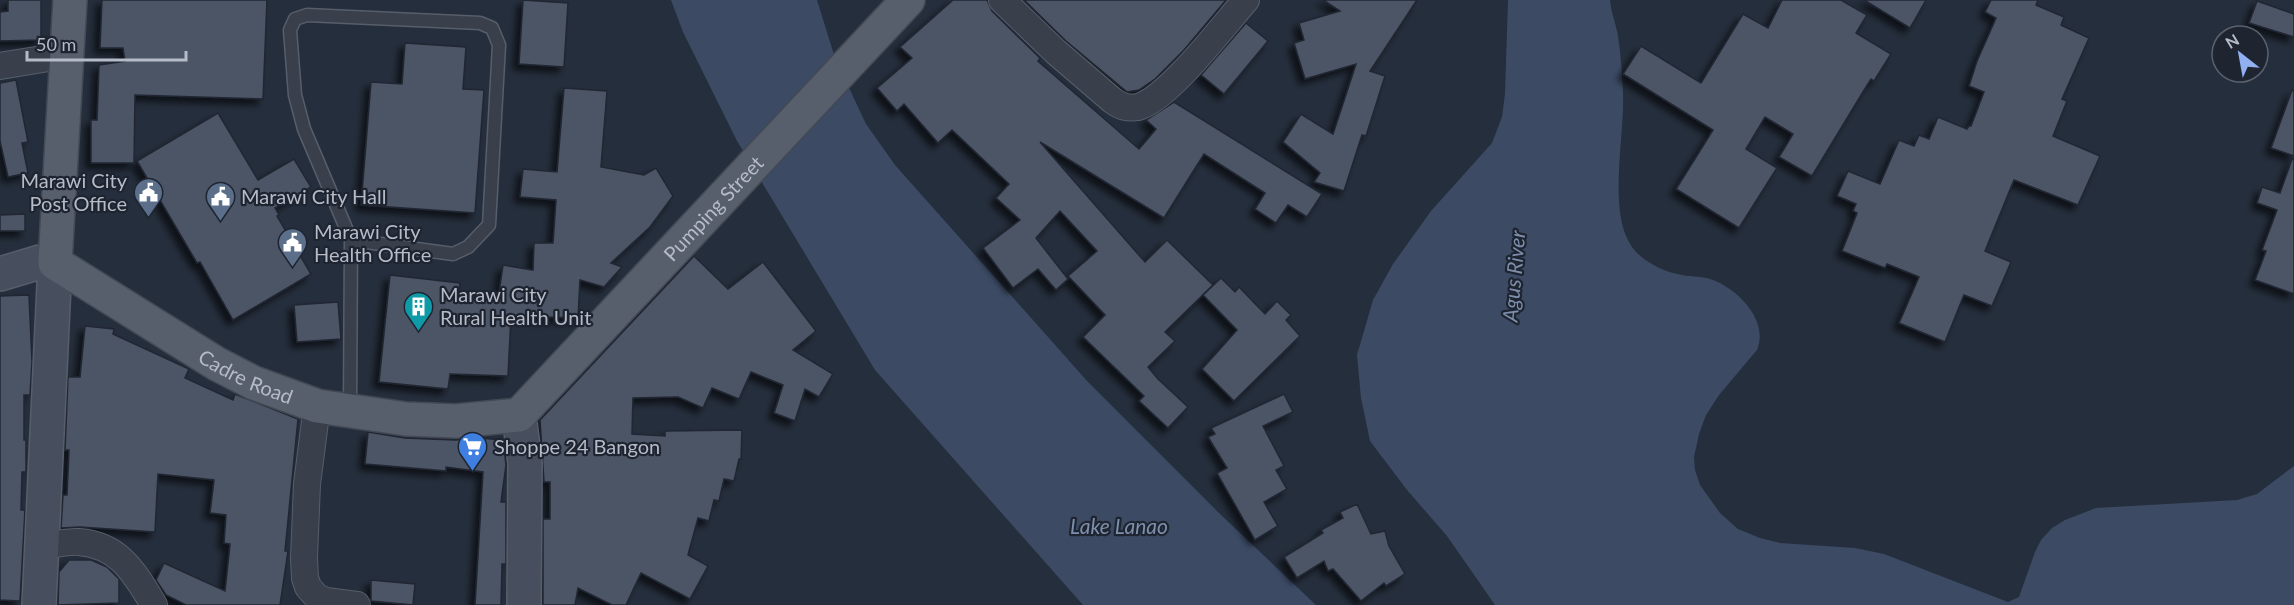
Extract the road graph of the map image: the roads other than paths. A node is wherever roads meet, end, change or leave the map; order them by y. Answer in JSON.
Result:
{"nodes":[{"id":1,"x":70,"y":0,"type":"edge"},
{"id":2,"x":1002,"y":0,"type":"edge"},
{"id":3,"x":1246,"y":0,"type":"edge"},
{"id":4,"x":898,"y":10,"type":"edge"},
{"id":5,"x":67,"y":55,"type":"junction"},
{"id":6,"x":0,"y":66,"type":"edge"},
{"id":7,"x":351,"y":240,"type":"junction"},
{"id":8,"x":55,"y":262,"type":"junction"},
{"id":9,"x":0,"y":274,"type":"edge"},
{"id":10,"x":317,"y":406,"type":"junction"},
{"id":11,"x":350,"y":411,"type":"junction"},
{"id":12,"x":519,"y":415,"type":"junction"},
{"id":13,"x":42,"y":546,"type":"junction"},
{"id":14,"x":39,"y":605,"type":"edge"},
{"id":15,"x":154,"y":605,"type":"edge"},
{"id":16,"x":357,"y":605,"type":"edge"},
{"id":17,"x":524,"y":605,"type":"edge"}],
"edges":[{"from":1,"to":5,"type":"main road"},
{"from":2,"to":3,"type":"street"},
{"from":4,"to":12,"type":"main road","name":"Pumping Street"},
{"from":5,"to":6,"type":"street"},
{"from":5,"to":8,"type":"main road"},
{"from":7,"to":7,"type":"lane"},
{"from":7,"to":11,"type":"lane"},
{"from":8,"to":9,"type":"main road"},
{"from":8,"to":10,"type":"main road","name":"Cadre Road"},
{"from":8,"to":13,"type":"main road"},
{"from":10,"to":11,"type":"main road","name":"Cadre Road"},
{"from":10,"to":16,"type":"street"},
{"from":11,"to":12,"type":"main road","name":"Cadre Road"},
{"from":12,"to":17,"type":"main road"},
{"from":13,"to":14,"type":"main road"},
{"from":13,"to":15,"type":"street"}]}
